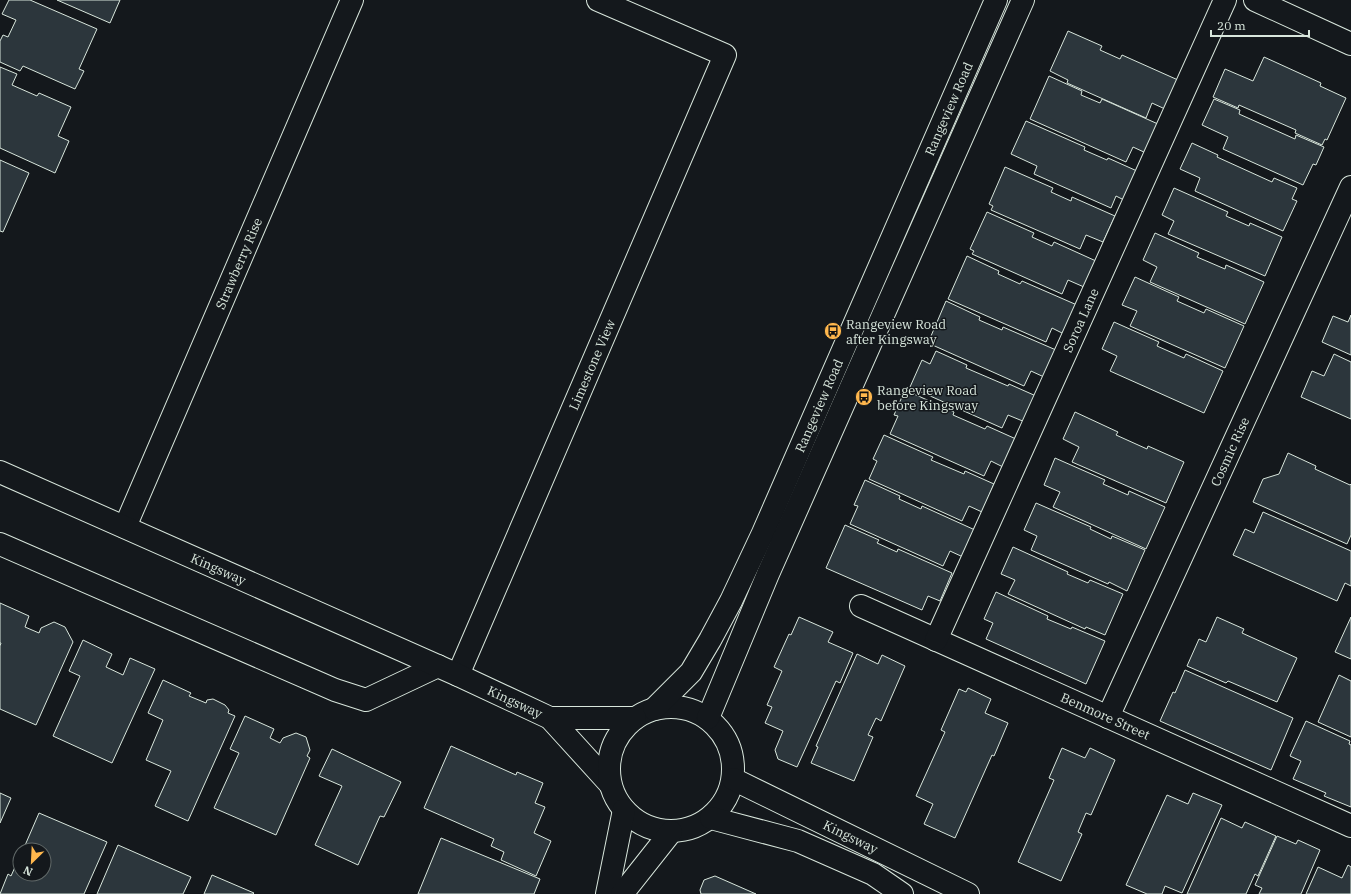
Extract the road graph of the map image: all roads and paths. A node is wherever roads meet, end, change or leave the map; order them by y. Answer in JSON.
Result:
{"nodes":[{"id":1,"x":352,"y":0,"type":"edge"},
{"id":2,"x":598,"y":0,"type":"edge"},
{"id":3,"x":996,"y":0,"type":"edge"},
{"id":4,"x":1023,"y":0,"type":"edge"},
{"id":5,"x":1225,"y":0,"type":"edge"},
{"id":6,"x":1256,"y":0,"type":"edge"},
{"id":7,"x":1351,"y":44,"type":"edge"},
{"id":8,"x":1351,"y":187,"type":"edge"},
{"id":9,"x":813,"y":418,"type":"junction"},
{"id":10,"x":833,"y":427,"type":"junction"},
{"id":11,"x":0,"y":472,"type":"edge"},
{"id":12,"x":125,"y":527,"type":"junction"},
{"id":13,"x":0,"y":544,"type":"edge"},
{"id":14,"x":861,"y":606,"type":"dead end"},
{"id":15,"x":936,"y":640,"type":"junction"},
{"id":16,"x":438,"y":666,"type":"junction"},
{"id":17,"x":458,"y":675,"type":"junction"},
{"id":18,"x":654,"y":709,"type":"junction"},
{"id":19,"x":1108,"y":717,"type":"junction"},
{"id":20,"x":550,"y":718,"type":"junction"},
{"id":21,"x":635,"y":718,"type":"junction"},
{"id":22,"x":708,"y":718,"type":"junction"},
{"id":23,"x":733,"y":779,"type":"junction"},
{"id":24,"x":610,"y":784,"type":"junction"},
{"id":25,"x":624,"y":810,"type":"junction"},
{"id":26,"x":711,"y":818,"type":"junction"},
{"id":27,"x":1351,"y":826,"type":"edge"},
{"id":28,"x":671,"y":832,"type":"junction"},
{"id":29,"x":607,"y":894,"type":"edge"},
{"id":30,"x":622,"y":894,"type":"edge"},
{"id":31,"x":902,"y":894,"type":"edge"},
{"id":32,"x":968,"y":894,"type":"edge"}],
"edges":[{"from":1,"to":12,"type":"street","name":"Strawberry Rise"},
{"from":2,"to":17,"type":"street","name":"Limestone View"},
{"from":3,"to":9,"type":"street","name":"Rangeview Road"},
{"from":4,"to":10,"type":"street","name":"Rangeview Road"},
{"from":5,"to":15,"type":"street","name":"Soroa Lane"},
{"from":6,"to":7,"type":"street"},
{"from":8,"to":19,"type":"street","name":"Cosmic Rise"},
{"from":9,"to":10,"type":"street"},
{"from":9,"to":18,"type":"street","name":"Rangeview Road"},
{"from":10,"to":22,"type":"street","name":"Rangeview Road"},
{"from":11,"to":12,"type":"street","name":"Kingsway"},
{"from":12,"to":16,"type":"street","name":"Kingsway"},
{"from":13,"to":16,"type":"street"},
{"from":14,"to":15,"type":"street","name":"Benmore Street"},
{"from":15,"to":19,"type":"street","name":"Benmore Street"},
{"from":16,"to":17,"type":"street","name":"Kingsway"},
{"from":17,"to":20,"type":"street","name":"Kingsway"},
{"from":18,"to":21,"type":"street"},
{"from":18,"to":22,"type":"street"},
{"from":19,"to":27,"type":"street","name":"Benmore Street"},
{"from":20,"to":21,"type":"street","name":"Kingsway"},
{"from":20,"to":24,"type":"street","name":"Kingsway"},
{"from":21,"to":24,"type":"street"},
{"from":22,"to":23,"type":"street"},
{"from":23,"to":26,"type":"street"},
{"from":23,"to":32,"type":"street","name":"Kingsway"},
{"from":24,"to":25,"type":"street"},
{"from":25,"to":28,"type":"street"},
{"from":25,"to":29,"type":"street"},
{"from":26,"to":28,"type":"street"},
{"from":26,"to":31,"type":"street","name":"Kingsway"},
{"from":28,"to":30,"type":"street"}]}
